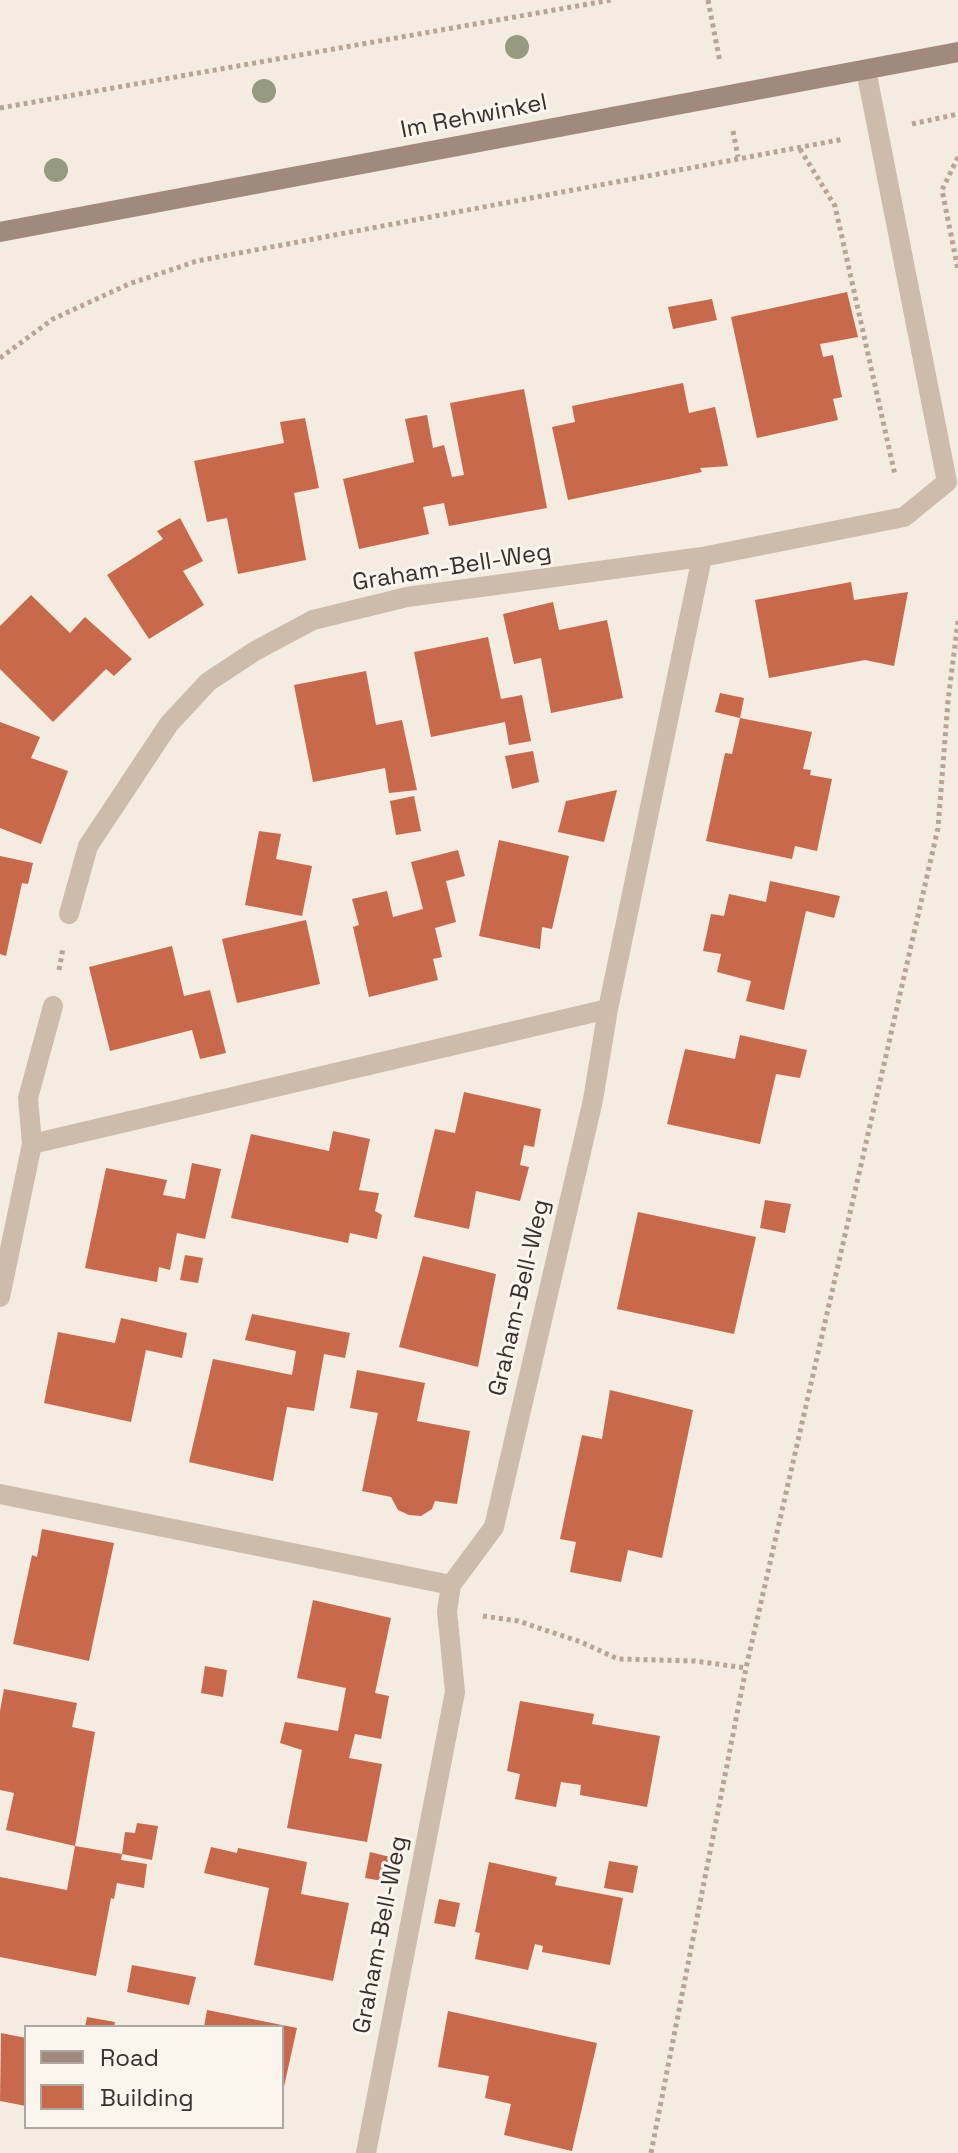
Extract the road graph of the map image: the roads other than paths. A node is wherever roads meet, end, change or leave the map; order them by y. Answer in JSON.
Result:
{"nodes":[{"id":1,"x":958,"y":52,"type":"edge"},
{"id":2,"x":866,"y":70,"type":"junction"},
{"id":3,"x":0,"y":232,"type":"edge"},
{"id":4,"x":702,"y":557,"type":"junction"},
{"id":5,"x":69,"y":914,"type":"road end"},
{"id":6,"x":53,"y":1006,"type":"road end"},
{"id":7,"x":608,"y":1009,"type":"junction"},
{"id":8,"x":32,"y":1144,"type":"junction"},
{"id":9,"x":0,"y":1297,"type":"edge"},
{"id":10,"x":0,"y":1494,"type":"edge"},
{"id":11,"x":451,"y":1585,"type":"junction"},
{"id":12,"x":366,"y":2153,"type":"edge"}],
"edges":[{"from":1,"to":2,"type":"street","name":"Im Rehwinkel"},
{"from":2,"to":3,"type":"street","name":"Im Rehwinkel"},
{"from":2,"to":4,"type":"street","name":"Graham-Bell-Weg"},
{"from":4,"to":5,"type":"street","name":"Graham-Bell-Weg"},
{"from":4,"to":7,"type":"street","name":"Graham-Bell-Weg"},
{"from":6,"to":8,"type":"street"},
{"from":7,"to":8,"type":"street"},
{"from":7,"to":11,"type":"street","name":"Graham-Bell-Weg"},
{"from":8,"to":9,"type":"street"},
{"from":10,"to":11,"type":"street"},
{"from":11,"to":12,"type":"street","name":"Graham-Bell-Weg"}]}
